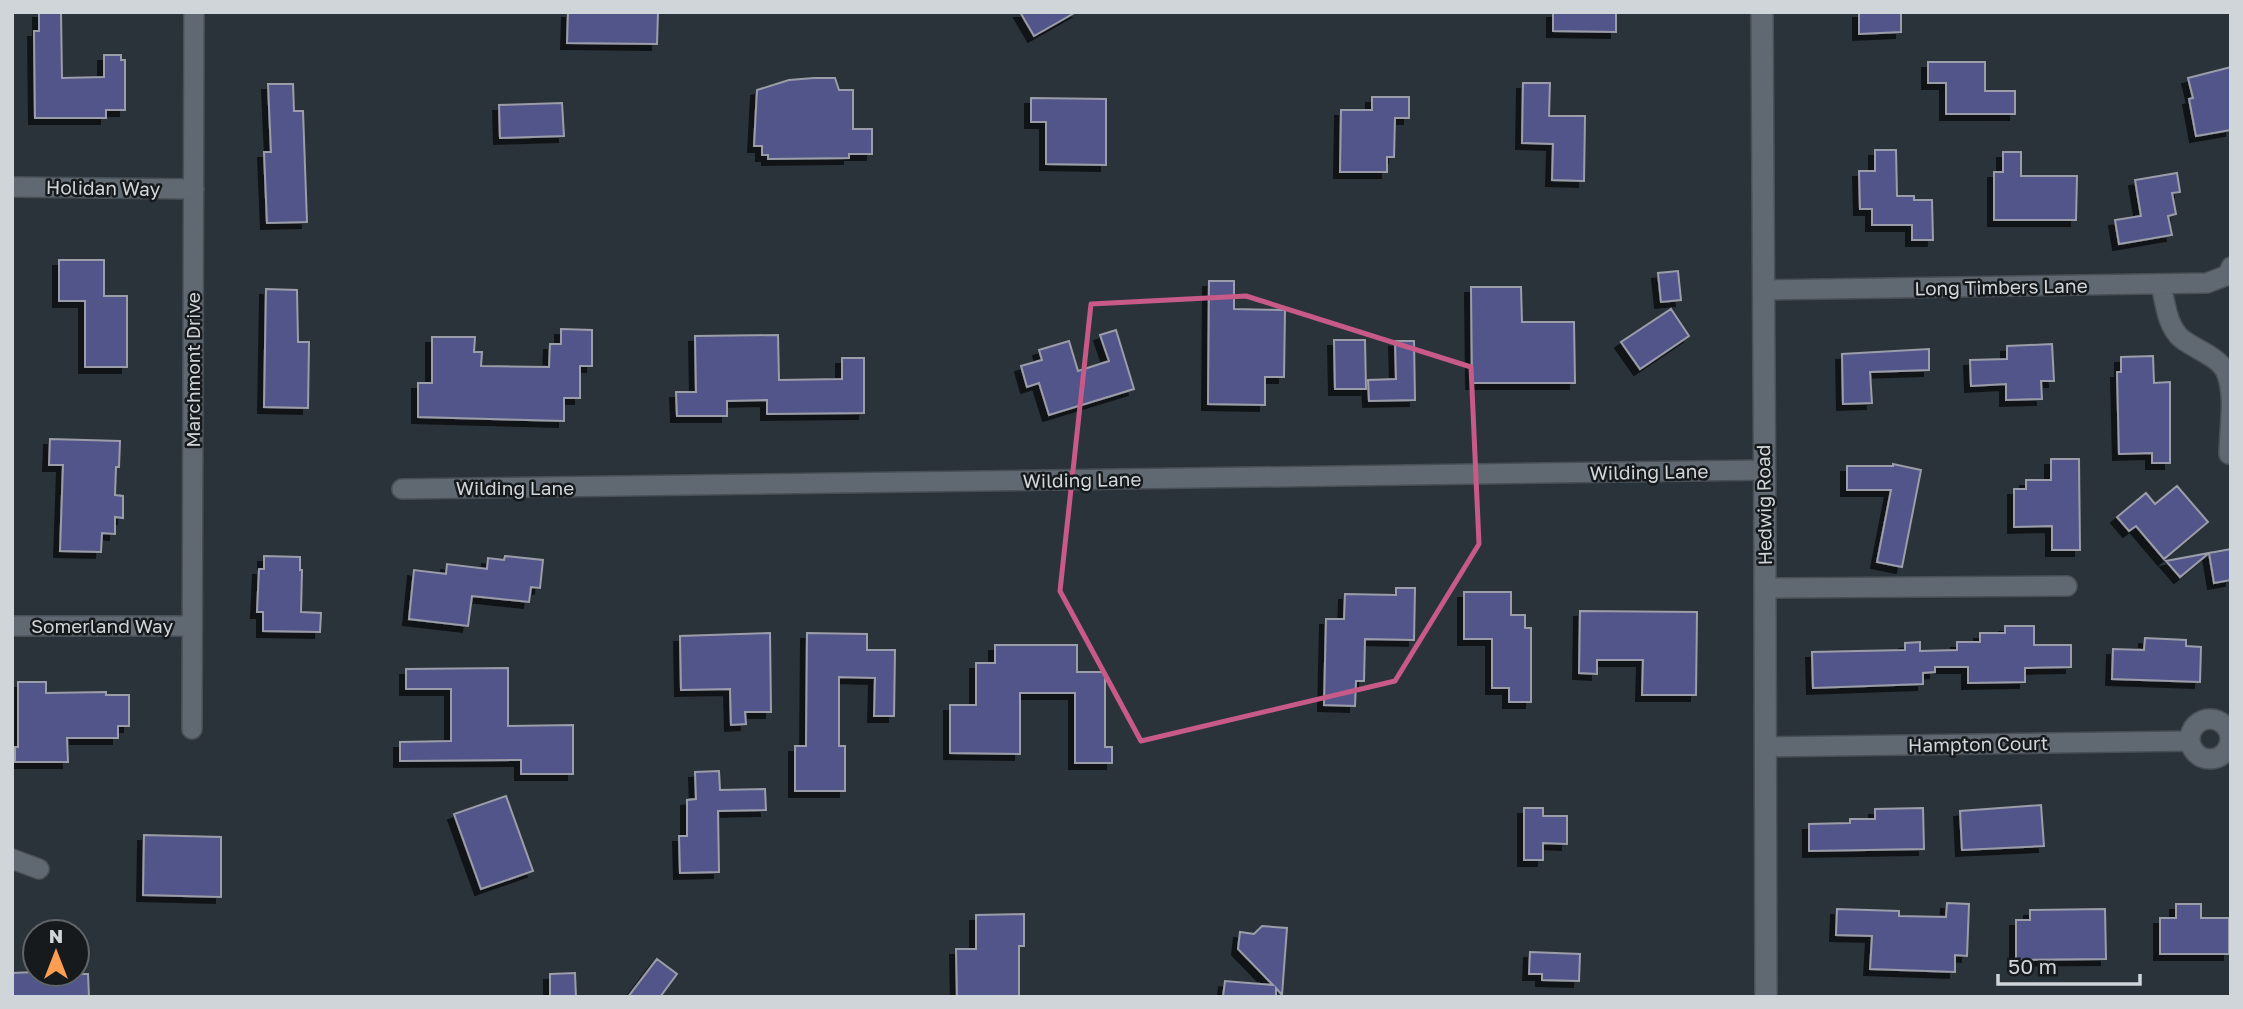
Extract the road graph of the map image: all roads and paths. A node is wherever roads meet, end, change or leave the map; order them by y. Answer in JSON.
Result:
{"nodes":[{"id":1,"x":194,"y":12,"type":"edge"},
{"id":2,"x":1762,"y":12,"type":"edge"},
{"id":3,"x":12,"y":187,"type":"edge"},
{"id":4,"x":194,"y":189,"type":"junction"},
{"id":5,"x":2231,"y":267,"type":"edge"},
{"id":6,"x":2161,"y":284,"type":"junction"},
{"id":7,"x":1763,"y":290,"type":"junction"},
{"id":8,"x":2229,"y":454,"type":"dead end"},
{"id":9,"x":1763,"y":470,"type":"junction"},
{"id":10,"x":401,"y":489,"type":"dead end"},
{"id":11,"x":2067,"y":586,"type":"dead end"},
{"id":12,"x":1765,"y":589,"type":"junction"},
{"id":13,"x":12,"y":626,"type":"edge"},
{"id":14,"x":192,"y":626,"type":"junction"},
{"id":15,"x":192,"y":729,"type":"dead end"},
{"id":16,"x":2190,"y":741,"type":"dead end"},
{"id":17,"x":1767,"y":747,"type":"junction"},
{"id":18,"x":12,"y":859,"type":"edge"},
{"id":19,"x":39,"y":869,"type":"dead end"},
{"id":20,"x":1766,"y":997,"type":"edge"}],
"edges":[{"from":1,"to":4,"type":"street","name":"Marchmont Drive"},
{"from":2,"to":7,"type":"street","name":"Hedwig Road"},
{"from":3,"to":4,"type":"street","name":"Holidan Way"},
{"from":4,"to":14,"type":"street","name":"Marchmont Drive"},
{"from":5,"to":6,"type":"street","name":"Long Timbers Lane"},
{"from":6,"to":7,"type":"street","name":"Long Timbers Lane"},
{"from":6,"to":8,"type":"street"},
{"from":7,"to":9,"type":"street","name":"Hedwig Road"},
{"from":9,"to":10,"type":"street","name":"Wilding Lane"},
{"from":9,"to":12,"type":"street","name":"Hedwig Road"},
{"from":11,"to":12,"type":"street"},
{"from":12,"to":17,"type":"street","name":"Hedwig Road"},
{"from":13,"to":14,"type":"street","name":"Somerland Way"},
{"from":14,"to":15,"type":"street","name":"Marchmont Drive"},
{"from":16,"to":17,"type":"street","name":"Hampton Court"},
{"from":17,"to":20,"type":"street","name":"Hedwig Road"},
{"from":18,"to":19,"type":"street"}]}
